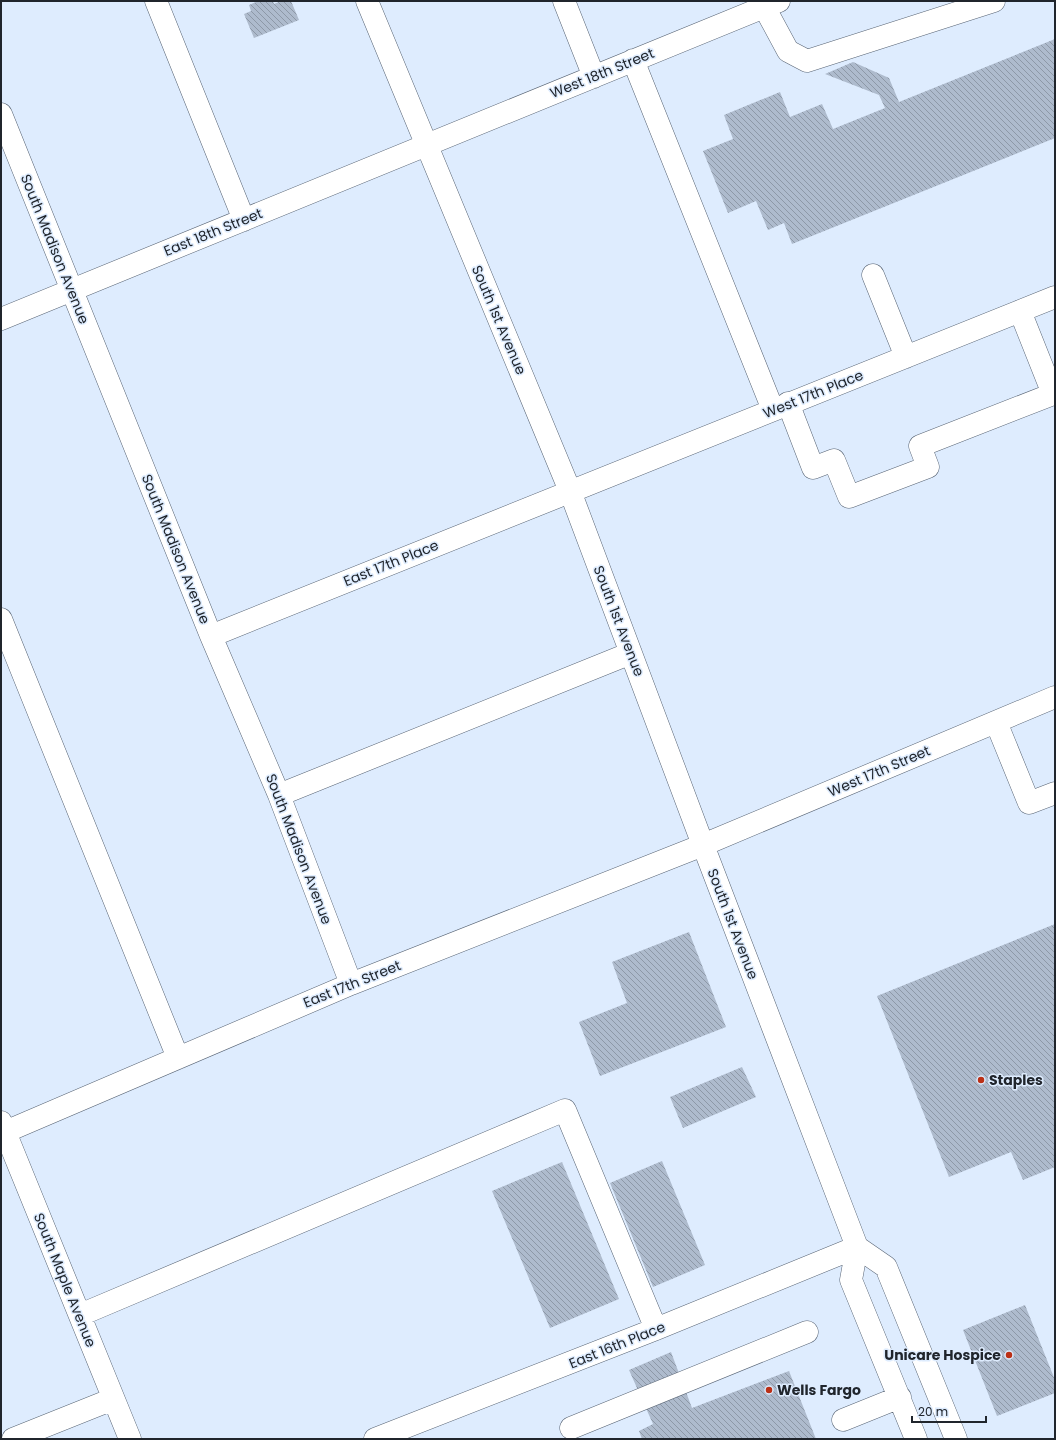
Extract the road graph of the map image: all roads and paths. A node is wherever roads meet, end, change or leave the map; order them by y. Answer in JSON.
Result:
{"nodes":[{"id":1,"x":156,"y":1,"type":"edge"},
{"id":2,"x":367,"y":1,"type":"edge"},
{"id":3,"x":564,"y":1,"type":"edge"},
{"id":4,"x":994,"y":1,"type":"edge"},
{"id":5,"x":768,"y":3,"type":"edge"},
{"id":6,"x":633,"y":60,"type":"junction"},
{"id":7,"x":594,"y":77,"type":"junction"},
{"id":8,"x":1,"y":114,"type":"edge"},
{"id":9,"x":426,"y":145,"type":"junction"},
{"id":10,"x":244,"y":220,"type":"junction"},
{"id":11,"x":873,"y":275,"type":"dead end"},
{"id":12,"x":72,"y":290,"type":"junction"},
{"id":13,"x":1055,"y":297,"type":"edge"},
{"id":14,"x":1020,"y":311,"type":"junction"},
{"id":15,"x":1,"y":319,"type":"edge"},
{"id":16,"x":906,"y":357,"type":"junction"},
{"id":17,"x":781,"y":406,"type":"junction"},
{"id":18,"x":570,"y":491,"type":"junction"},
{"id":19,"x":1,"y":618,"type":"edge"},
{"id":20,"x":211,"y":636,"type":"junction"},
{"id":21,"x":631,"y":653,"type":"junction"},
{"id":22,"x":1055,"y":697,"type":"edge"},
{"id":23,"x":996,"y":722,"type":"junction"},
{"id":24,"x":1055,"y":793,"type":"edge"},
{"id":25,"x":279,"y":796,"type":"junction"},
{"id":26,"x":703,"y":844,"type":"junction"},
{"id":27,"x":351,"y":984,"type":"junction"},
{"id":28,"x":178,"y":1058,"type":"junction"},
{"id":29,"x":3,"y":1127,"type":"edge"},
{"id":30,"x":857,"y":1247,"type":"junction"},
{"id":31,"x":80,"y":1315,"type":"junction"},
{"id":32,"x":656,"y":1329,"type":"junction"},
{"id":33,"x":808,"y":1332,"type":"dead end"},
{"id":34,"x":900,"y":1397,"type":"junction"},
{"id":35,"x":114,"y":1399,"type":"junction"},
{"id":36,"x":843,"y":1420,"type":"dead end"},
{"id":37,"x":571,"y":1428,"type":"dead end"},
{"id":38,"x":13,"y":1439,"type":"edge"},
{"id":39,"x":130,"y":1439,"type":"edge"},
{"id":40,"x":375,"y":1439,"type":"edge"},
{"id":41,"x":916,"y":1439,"type":"edge"},
{"id":42,"x":956,"y":1439,"type":"edge"}],
"edges":[{"from":1,"to":10,"type":"street"},
{"from":2,"to":9,"type":"street","name":"South 1st Avenue"},
{"from":3,"to":7,"type":"street"},
{"from":4,"to":5,"type":"street"},
{"from":5,"to":6,"type":"street","name":"West 18th Street"},
{"from":6,"to":7,"type":"street","name":"West 18th Street"},
{"from":6,"to":17,"type":"street"},
{"from":7,"to":9,"type":"street","name":"West 18th Street"},
{"from":8,"to":12,"type":"street","name":"South Madison Avenue"},
{"from":9,"to":10,"type":"street","name":"East 18th Street"},
{"from":9,"to":18,"type":"street","name":"South 1st Avenue"},
{"from":10,"to":12,"type":"street","name":"East 18th Street"},
{"from":11,"to":16,"type":"street"},
{"from":12,"to":15,"type":"street","name":"East 18th Street"},
{"from":12,"to":20,"type":"street","name":"South Madison Avenue"},
{"from":13,"to":14,"type":"street","name":"West 17th Place"},
{"from":14,"to":16,"type":"street","name":"West 17th Place"},
{"from":14,"to":17,"type":"street"},
{"from":16,"to":17,"type":"street","name":"West 17th Place"},
{"from":17,"to":18,"type":"street","name":"West 17th Place"},
{"from":18,"to":20,"type":"street","name":"East 17th Place"},
{"from":18,"to":21,"type":"street","name":"South 1st Avenue"},
{"from":19,"to":28,"type":"street"},
{"from":20,"to":25,"type":"street","name":"South Madison Avenue"},
{"from":21,"to":25,"type":"street"},
{"from":21,"to":26,"type":"street","name":"South 1st Avenue"},
{"from":22,"to":23,"type":"street","name":"West 17th Street"},
{"from":23,"to":24,"type":"street"},
{"from":23,"to":26,"type":"street","name":"West 17th Street"},
{"from":25,"to":27,"type":"street","name":"South Madison Avenue"},
{"from":26,"to":27,"type":"street","name":"East 17th Street"},
{"from":26,"to":30,"type":"street","name":"South 1st Avenue"},
{"from":27,"to":28,"type":"street","name":"East 17th Street"},
{"from":28,"to":29,"type":"street","name":"East 17th Street"},
{"from":29,"to":31,"type":"street","name":"South Maple Avenue"},
{"from":30,"to":32,"type":"street","name":"East 16th Place"},
{"from":30,"to":34,"type":"street"},
{"from":30,"to":42,"type":"street"},
{"from":31,"to":32,"type":"street"},
{"from":31,"to":35,"type":"street","name":"South Maple Avenue"},
{"from":32,"to":40,"type":"street","name":"East 16th Place"},
{"from":33,"to":37,"type":"street"},
{"from":34,"to":36,"type":"street"},
{"from":34,"to":41,"type":"street"},
{"from":35,"to":38,"type":"street"},
{"from":35,"to":39,"type":"street","name":"South Maple Avenue"}]}
